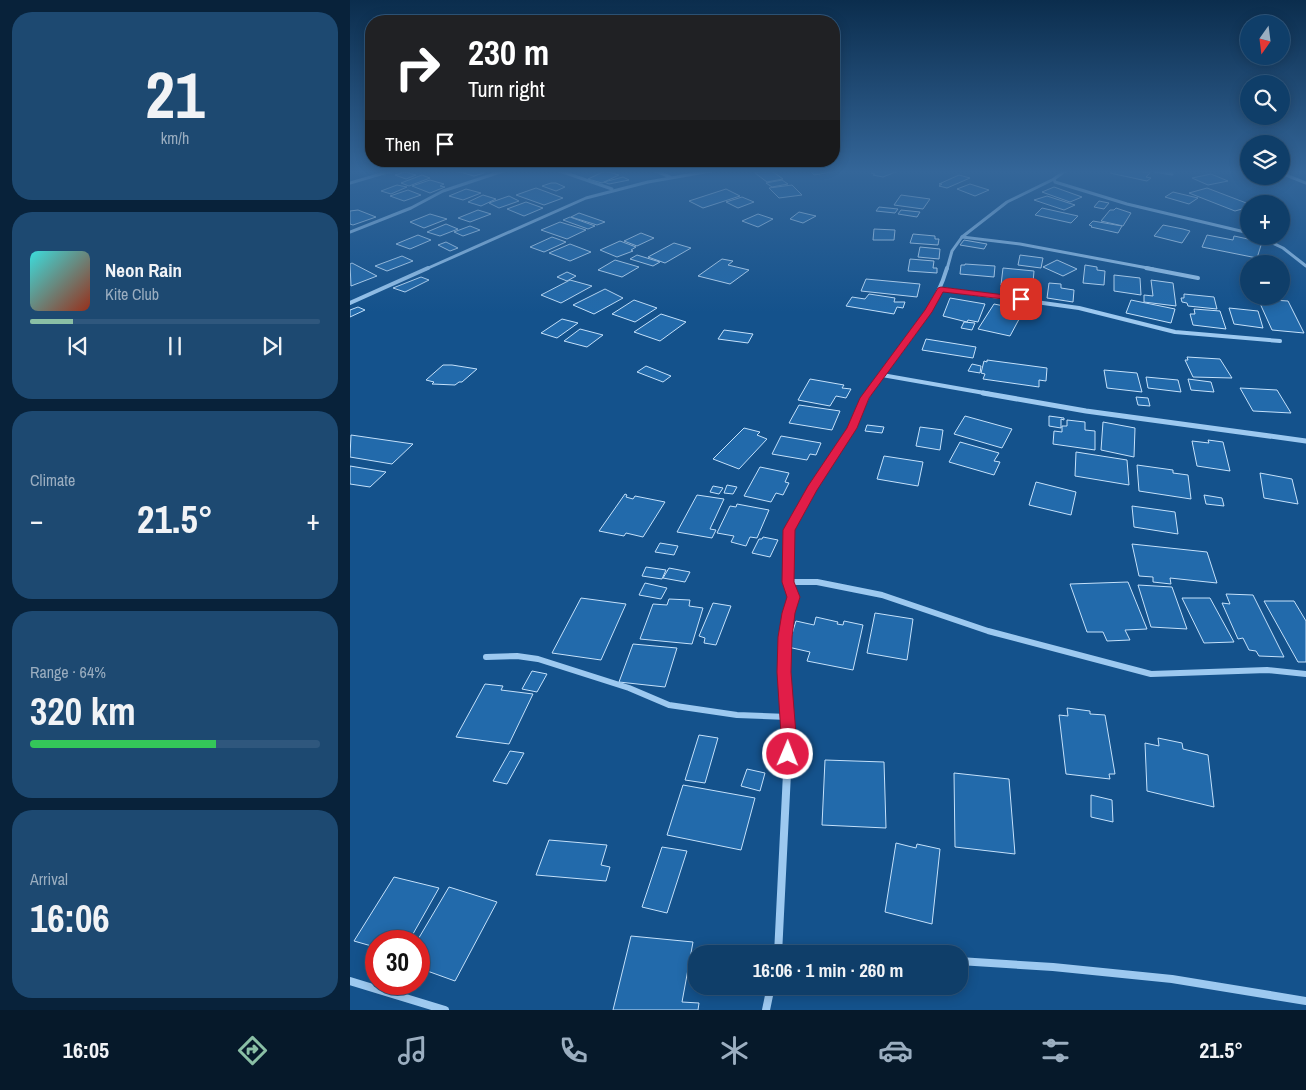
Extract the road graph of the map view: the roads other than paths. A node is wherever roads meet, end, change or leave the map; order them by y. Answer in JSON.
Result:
{"nodes":[{"id":1,"x":385,"y":218,"type":"edge"},
{"id":2,"x":538,"y":218,"type":"edge"},
{"id":3,"x":986,"y":218,"type":"edge"},
{"id":4,"x":1182,"y":218,"type":"edge"},
{"id":5,"x":1240,"y":231,"type":"edge"},
{"id":6,"x":350,"y":232,"type":"edge"},
{"id":7,"x":962,"y":237,"type":"junction"},
{"id":8,"x":1277,"y":245,"type":"edge"},
{"id":9,"x":1306,"y":266,"type":"edge"},
{"id":10,"x":1198,"y":278,"type":"dead end"},
{"id":11,"x":941,"y":289,"type":"junction"},
{"id":12,"x":350,"y":303,"type":"edge"},
{"id":13,"x":1280,"y":341,"type":"dead end"},
{"id":14,"x":882,"y":375,"type":"junction"},
{"id":15,"x":1306,"y":441,"type":"edge"},
{"id":16,"x":788,"y":582,"type":"junction"},
{"id":17,"x":486,"y":657,"type":"dead end"},
{"id":18,"x":1306,"y":674,"type":"edge"},
{"id":19,"x":788,"y":717,"type":"junction"},
{"id":20,"x":778,"y":945,"type":"edge"},
{"id":21,"x":968,"y":962,"type":"edge"},
{"id":22,"x":350,"y":981,"type":"edge"},
{"id":23,"x":769,"y":995,"type":"edge"},
{"id":24,"x":1306,"y":1001,"type":"edge"},
{"id":25,"x":445,"y":1010,"type":"edge"},
{"id":26,"x":766,"y":1010,"type":"edge"}],
"edges":[{"from":1,"to":6,"type":"street"},
{"from":2,"to":12,"type":"street"},
{"from":3,"to":7,"type":"street"},
{"from":4,"to":5,"type":"street"},
{"from":7,"to":10,"type":"street"},
{"from":7,"to":11,"type":"street"},
{"from":8,"to":9,"type":"street"},
{"from":11,"to":13,"type":"street"},
{"from":11,"to":14,"type":"street"},
{"from":14,"to":15,"type":"street"},
{"from":14,"to":16,"type":"street"},
{"from":16,"to":18,"type":"street"},
{"from":16,"to":19,"type":"street"},
{"from":17,"to":19,"type":"street"},
{"from":19,"to":20,"type":"street"},
{"from":21,"to":24,"type":"street"},
{"from":22,"to":25,"type":"street"},
{"from":23,"to":26,"type":"street"}]}
